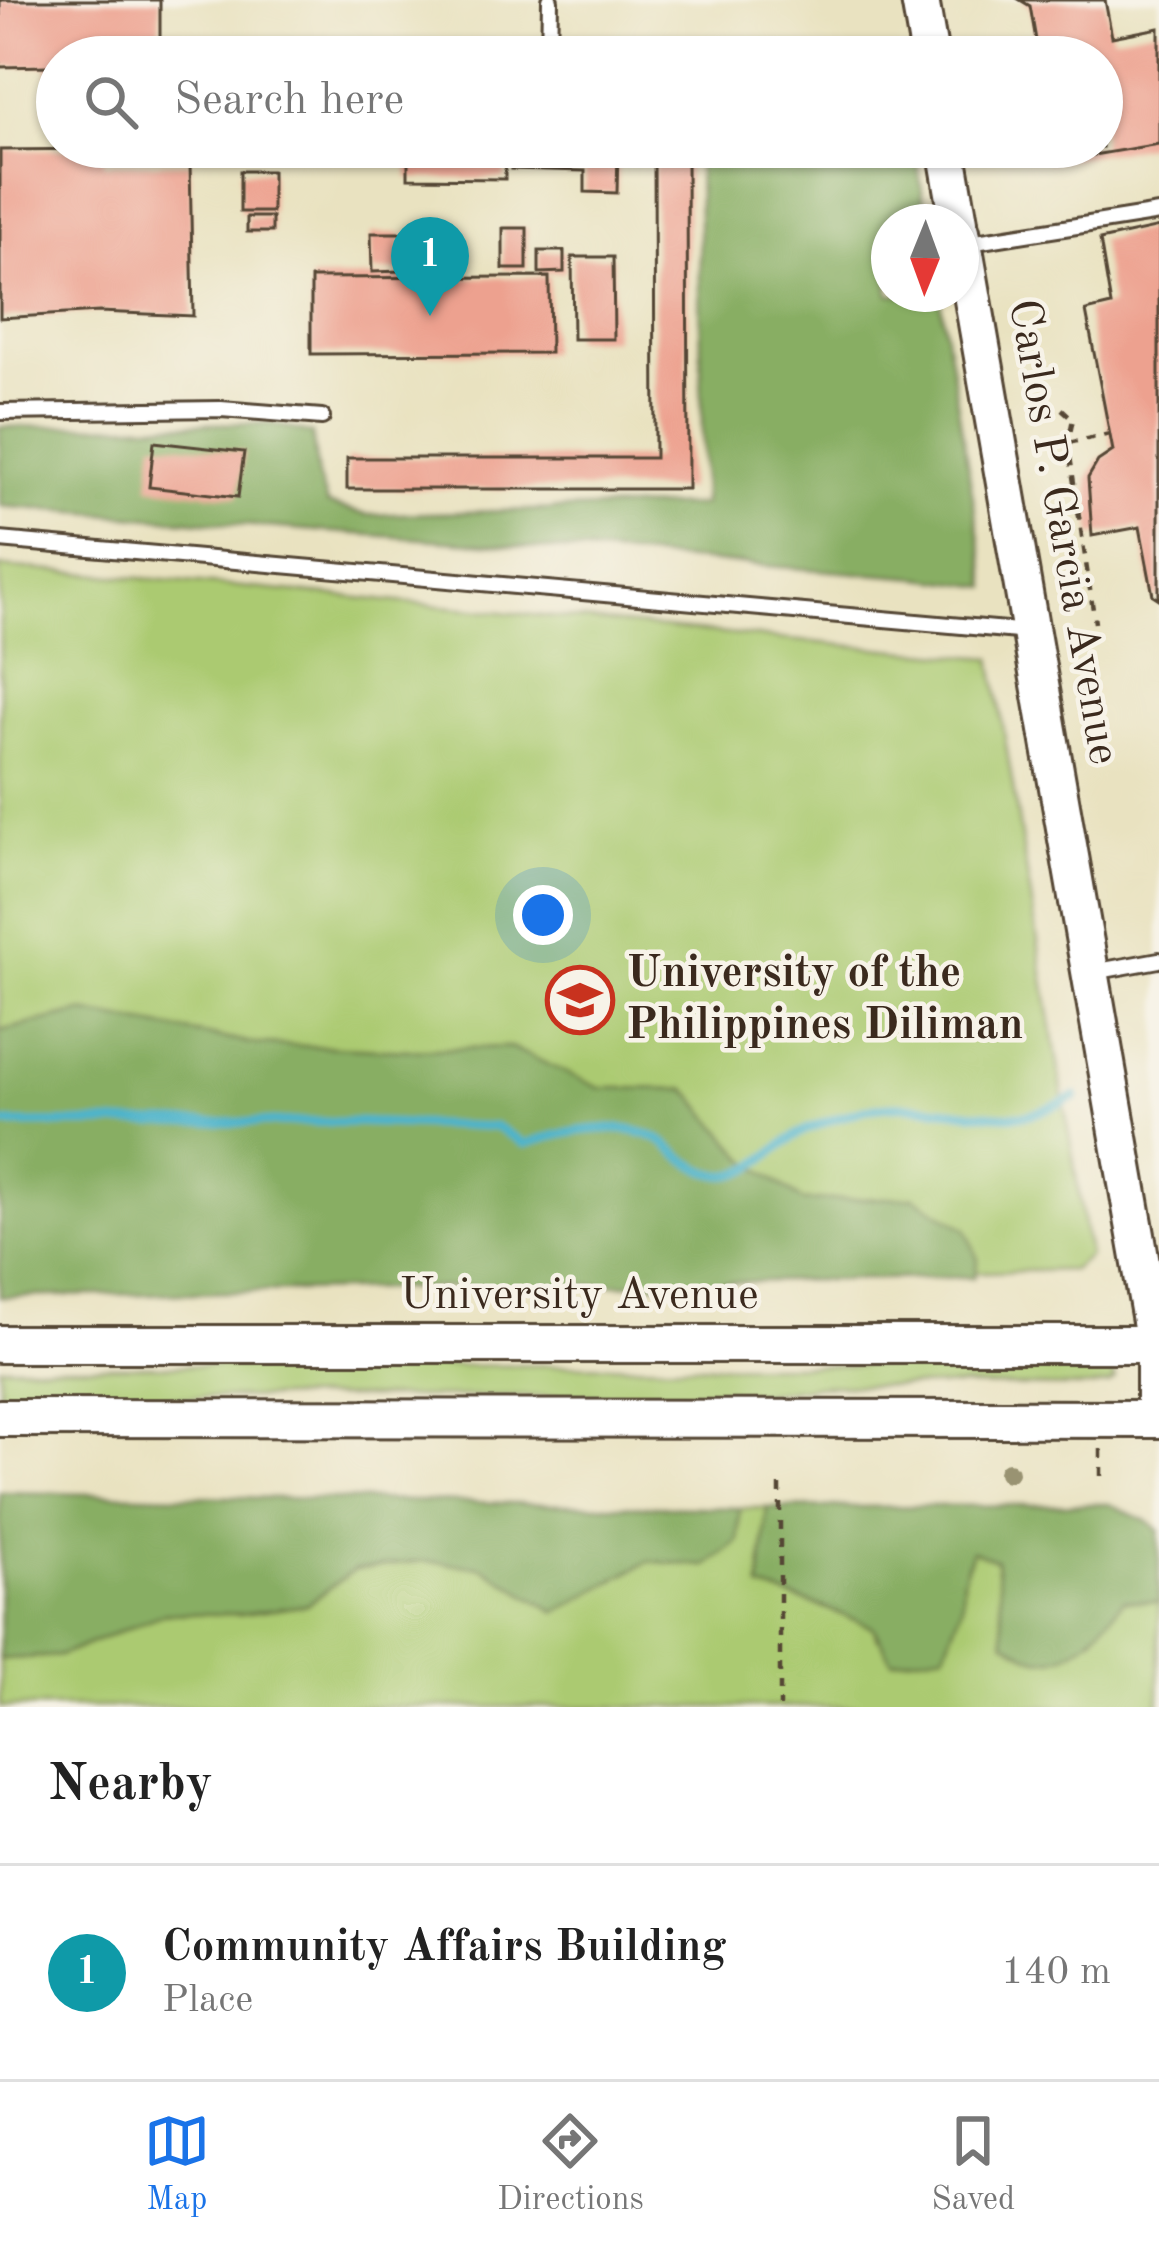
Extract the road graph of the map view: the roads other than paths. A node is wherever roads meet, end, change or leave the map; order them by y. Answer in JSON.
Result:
{"nodes":[{"id":1,"x":550,"y":0,"type":"edge"},
{"id":2,"x":920,"y":0,"type":"edge"},
{"id":3,"x":549,"y":36,"type":"edge"},
{"id":4,"x":926,"y":36,"type":"edge"},
{"id":5,"x":950,"y":168,"type":"edge"},
{"id":6,"x":956,"y":204,"type":"edge"},
{"id":7,"x":1159,"y":213,"type":"edge"},
{"id":8,"x":979,"y":230,"type":"edge"},
{"id":9,"x":975,"y":312,"type":"edge"},
{"id":10,"x":0,"y":412,"type":"edge"},
{"id":11,"x":322,"y":417,"type":"dead end"},
{"id":12,"x":0,"y":540,"type":"edge"},
{"id":13,"x":1031,"y":632,"type":"junction"},
{"id":14,"x":1159,"y":960,"type":"edge"},
{"id":15,"x":1091,"y":973,"type":"junction"},
{"id":16,"x":0,"y":1344,"type":"edge"},
{"id":17,"x":1157,"y":1344,"type":"edge"},
{"id":18,"x":0,"y":1418,"type":"edge"},
{"id":19,"x":1157,"y":1419,"type":"edge"}],
"edges":[{"from":1,"to":3,"type":"lane"},
{"from":2,"to":4,"type":"street"},
{"from":5,"to":6,"type":"street","name":"Carlos P. Garcia Avenue"},
{"from":7,"to":8,"type":"lane"},
{"from":9,"to":13,"type":"street","name":"Carlos P. Garcia Avenue"},
{"from":10,"to":11,"type":"lane"},
{"from":12,"to":13,"type":"lane"},
{"from":13,"to":15,"type":"street","name":"Carlos P. Garcia Avenue"},
{"from":14,"to":15,"type":"lane"},
{"from":15,"to":17,"type":"street","name":"Carlos P. Garcia Avenue"},
{"from":16,"to":17,"type":"street","name":"University Avenue"},
{"from":17,"to":19,"type":"street","name":"Carlos P. Garcia Avenue"},
{"from":18,"to":19,"type":"street"}]}
